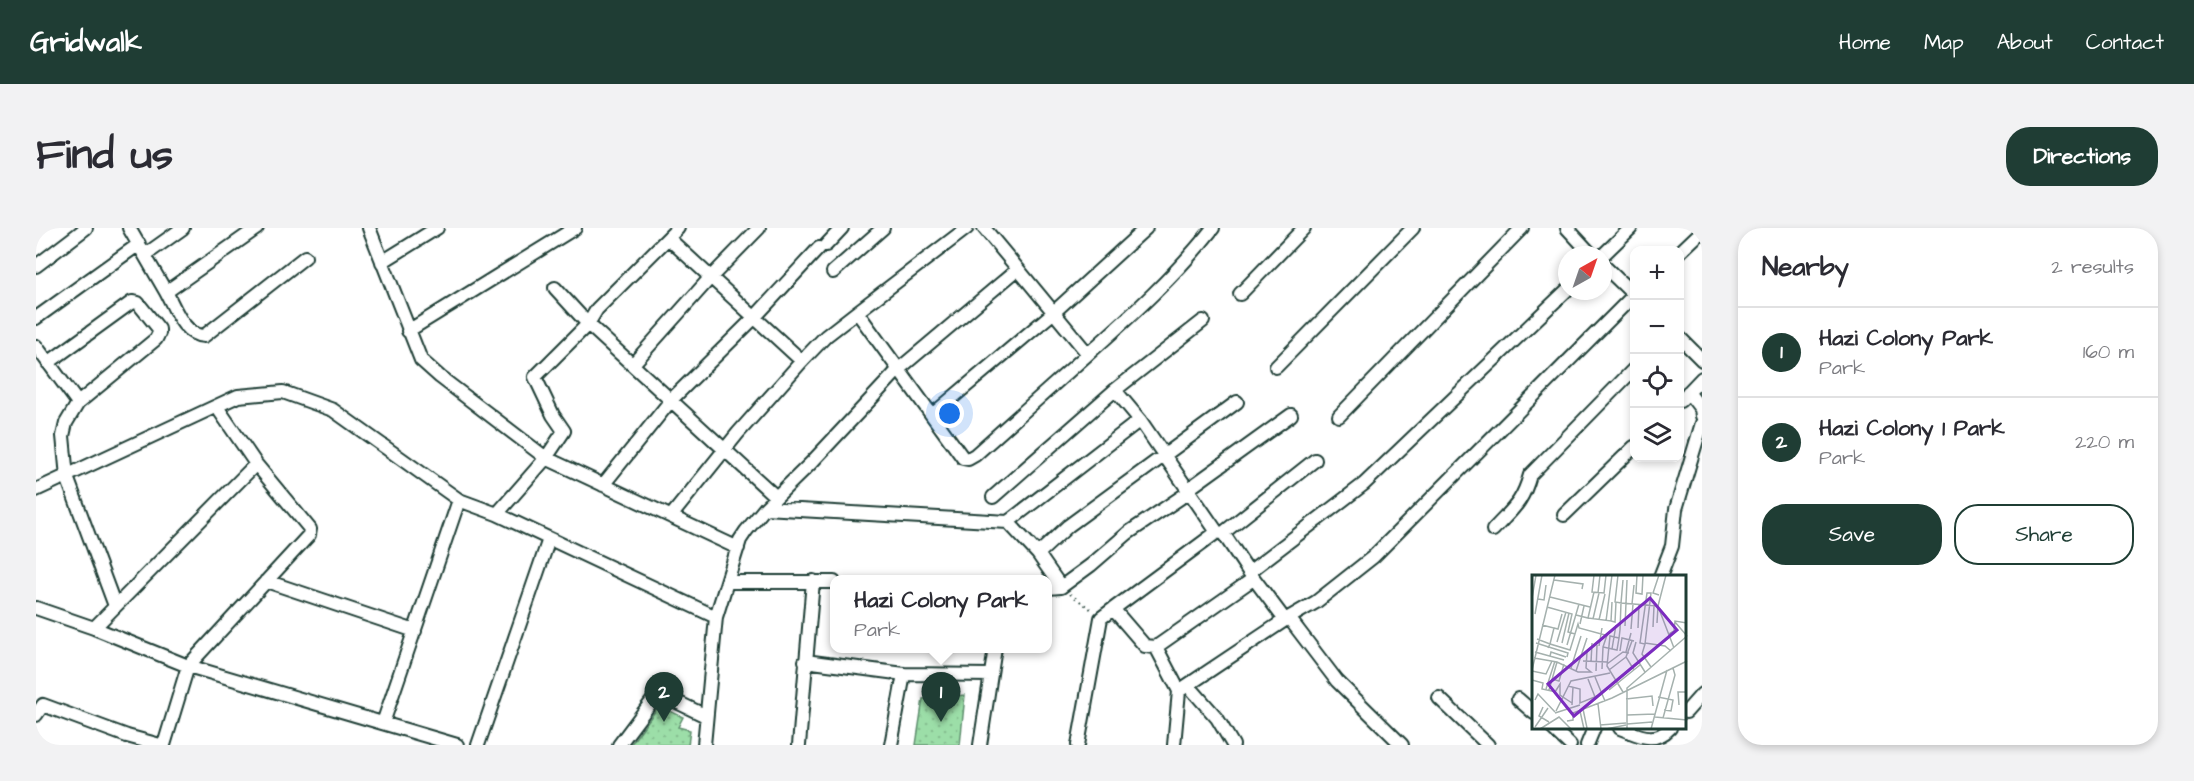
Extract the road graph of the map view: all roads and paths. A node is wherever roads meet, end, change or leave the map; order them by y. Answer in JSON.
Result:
{"nodes":[{"id":1,"x":86,"y":228,"type":"edge"},
{"id":2,"x":129,"y":228,"type":"edge"},
{"id":3,"x":183,"y":228,"type":"edge"},
{"id":4,"x":257,"y":228,"type":"edge"},
{"id":5,"x":369,"y":228,"type":"edge"},
{"id":6,"x":437,"y":228,"type":"edge"},
{"id":7,"x":575,"y":228,"type":"edge"},
{"id":8,"x":678,"y":228,"type":"edge"},
{"id":9,"x":759,"y":228,"type":"edge"},
{"id":10,"x":842,"y":228,"type":"edge"},
{"id":11,"x":883,"y":228,"type":"edge"},
{"id":12,"x":967,"y":228,"type":"edge"},
{"id":13,"x":984,"y":228,"type":"edge"},
{"id":14,"x":1146,"y":228,"type":"edge"},
{"id":15,"x":1213,"y":228,"type":"edge"},
{"id":16,"x":1304,"y":228,"type":"edge"},
{"id":17,"x":1413,"y":228,"type":"edge"},
{"id":18,"x":1522,"y":228,"type":"edge"},
{"id":19,"x":1567,"y":228,"type":"edge"},
{"id":20,"x":1631,"y":228,"type":"edge"},
{"id":21,"x":1702,"y":231,"type":"edge"},
{"id":22,"x":668,"y":238,"type":"junction"},
{"id":23,"x":1584,"y":246,"type":"edge"},
{"id":24,"x":1612,"y":246,"type":"edge"},
{"id":25,"x":1684,"y":248,"type":"edge"},
{"id":26,"x":142,"y":250,"type":"junction"},
{"id":27,"x":305,"y":257,"type":"dead end"},
{"id":28,"x":382,"y":262,"type":"junction"},
{"id":29,"x":36,"y":266,"type":"edge"},
{"id":30,"x":1018,"y":269,"type":"junction"},
{"id":31,"x":833,"y":272,"type":"dead end"},
{"id":32,"x":1612,"y":274,"type":"edge"},
{"id":33,"x":710,"y":278,"type":"junction"},
{"id":34,"x":555,"y":288,"type":"dead end"},
{"id":35,"x":1630,"y":291,"type":"edge"},
{"id":36,"x":166,"y":292,"type":"junction"},
{"id":37,"x":1240,"y":294,"type":"dead end"},
{"id":38,"x":1558,"y":299,"type":"edge"},
{"id":39,"x":1630,"y":299,"type":"edge"},
{"id":40,"x":857,"y":312,"type":"junction"},
{"id":41,"x":1054,"y":312,"type":"junction"},
{"id":42,"x":36,"y":318,"type":"edge"},
{"id":43,"x":754,"y":318,"type":"junction"},
{"id":44,"x":1203,"y":321,"type":"dead end"},
{"id":45,"x":588,"y":324,"type":"junction"},
{"id":46,"x":408,"y":332,"type":"junction"},
{"id":47,"x":1684,"y":342,"type":"edge"},
{"id":48,"x":36,"y":346,"type":"edge"},
{"id":49,"x":1088,"y":354,"type":"junction"},
{"id":50,"x":1702,"y":360,"type":"edge"},
{"id":51,"x":802,"y":361,"type":"junction"},
{"id":52,"x":48,"y":363,"type":"junction"},
{"id":53,"x":633,"y":364,"type":"junction"},
{"id":54,"x":1276,"y":367,"type":"dead end"},
{"id":55,"x":899,"y":369,"type":"junction"},
{"id":56,"x":1630,"y":374,"type":"edge"},
{"id":57,"x":1702,"y":378,"type":"edge"},
{"id":58,"x":1115,"y":390,"type":"junction"},
{"id":59,"x":1684,"y":397,"type":"edge"},
{"id":60,"x":672,"y":399,"type":"junction"},
{"id":61,"x":1237,"y":402,"type":"dead end"},
{"id":62,"x":78,"y":403,"type":"junction"},
{"id":63,"x":217,"y":407,"type":"junction"},
{"id":64,"x":932,"y":415,"type":"junction"},
{"id":65,"x":1291,"y":415,"type":"dead end"},
{"id":66,"x":1339,"y":416,"type":"dead end"},
{"id":67,"x":1702,"y":416,"type":"edge"},
{"id":68,"x":1140,"y":420,"type":"junction"},
{"id":69,"x":1702,"y":423,"type":"edge"},
{"id":70,"x":724,"y":449,"type":"junction"},
{"id":71,"x":1630,"y":452,"type":"edge"},
{"id":72,"x":1164,"y":455,"type":"junction"},
{"id":73,"x":546,"y":458,"type":"junction"},
{"id":74,"x":1315,"y":460,"type":"dead end"},
{"id":75,"x":256,"y":464,"type":"junction"},
{"id":76,"x":67,"y":477,"type":"junction"},
{"id":77,"x":603,"y":485,"type":"junction"},
{"id":78,"x":36,"y":490,"type":"edge"},
{"id":79,"x":1188,"y":491,"type":"junction"},
{"id":80,"x":776,"y":497,"type":"junction"},
{"id":81,"x":993,"y":497,"type":"dead end"},
{"id":82,"x":459,"y":500,"type":"junction"},
{"id":83,"x":765,"y":508,"type":"junction"},
{"id":84,"x":497,"y":514,"type":"junction"},
{"id":85,"x":672,"y":515,"type":"junction"},
{"id":86,"x":1564,"y":515,"type":"dead end"},
{"id":87,"x":1008,"y":522,"type":"junction"},
{"id":88,"x":1494,"y":530,"type":"dead end"},
{"id":89,"x":1220,"y":533,"type":"junction"},
{"id":90,"x":549,"y":539,"type":"junction"},
{"id":91,"x":738,"y":548,"type":"junction"},
{"id":92,"x":1038,"y":554,"type":"junction"},
{"id":93,"x":1660,"y":575,"type":"edge"},
{"id":94,"x":1251,"y":576,"type":"junction"},
{"id":95,"x":267,"y":581,"type":"junction"},
{"id":96,"x":813,"y":581,"type":"junction"},
{"id":97,"x":727,"y":582,"type":"junction"},
{"id":98,"x":830,"y":582,"type":"edge"},
{"id":99,"x":1061,"y":587,"type":"junction"},
{"id":100,"x":1052,"y":588,"type":"edge"},
{"id":101,"x":115,"y":606,"type":"junction"},
{"id":102,"x":36,"y":608,"type":"edge"},
{"id":103,"x":1114,"y":609,"type":"junction"},
{"id":104,"x":716,"y":617,"type":"junction"},
{"id":105,"x":1101,"y":618,"type":"junction"},
{"id":106,"x":1287,"y":619,"type":"junction"},
{"id":107,"x":94,"y":628,"type":"junction"},
{"id":108,"x":415,"y":631,"type":"junction"},
{"id":109,"x":1156,"y":647,"type":"junction"},
{"id":110,"x":994,"y":653,"type":"edge"},
{"id":111,"x":805,"y":661,"type":"junction"},
{"id":112,"x":188,"y":666,"type":"junction"},
{"id":113,"x":904,"y":674,"type":"junction"},
{"id":114,"x":991,"y":675,"type":"junction"},
{"id":115,"x":1184,"y":688,"type":"junction"},
{"id":116,"x":1702,"y":694,"type":"edge"},
{"id":117,"x":1439,"y":698,"type":"dead end"},
{"id":118,"x":1518,"y":699,"type":"dead end"},
{"id":119,"x":38,"y":707,"type":"edge"},
{"id":120,"x":1532,"y":711,"type":"edge"},
{"id":121,"x":1687,"y":711,"type":"edge"},
{"id":122,"x":706,"y":716,"type":"junction"},
{"id":123,"x":383,"y":723,"type":"junction"},
{"id":124,"x":1553,"y":730,"type":"edge"},
{"id":125,"x":1594,"y":730,"type":"edge"},
{"id":126,"x":1623,"y":730,"type":"edge"},
{"id":127,"x":1669,"y":730,"type":"edge"},
{"id":128,"x":125,"y":740,"type":"edge"},
{"id":129,"x":160,"y":745,"type":"edge"},
{"id":130,"x":164,"y":745,"type":"edge"},
{"id":131,"x":457,"y":745,"type":"edge"},
{"id":132,"x":478,"y":745,"type":"edge"},
{"id":133,"x":619,"y":745,"type":"edge"},
{"id":134,"x":704,"y":745,"type":"edge"},
{"id":135,"x":798,"y":745,"type":"edge"},
{"id":136,"x":891,"y":745,"type":"edge"},
{"id":137,"x":980,"y":745,"type":"edge"},
{"id":138,"x":1078,"y":745,"type":"edge"},
{"id":139,"x":1174,"y":745,"type":"edge"},
{"id":140,"x":1233,"y":745,"type":"edge"},
{"id":141,"x":1402,"y":745,"type":"edge"},
{"id":142,"x":1488,"y":745,"type":"edge"},
{"id":143,"x":1570,"y":745,"type":"edge"},
{"id":144,"x":1587,"y":745,"type":"edge"}],
"edges":[{"from":1,"to":29,"type":"street"},
{"from":2,"to":26,"type":"street"},
{"from":3,"to":26,"type":"street"},
{"from":4,"to":36,"type":"street"},
{"from":5,"to":28,"type":"street"},
{"from":6,"to":28,"type":"street"},
{"from":7,"to":46,"type":"street"},
{"from":8,"to":22,"type":"street"},
{"from":9,"to":33,"type":"street"},
{"from":10,"to":43,"type":"street"},
{"from":11,"to":31,"type":"street"},
{"from":12,"to":40,"type":"street"},
{"from":13,"to":30,"type":"street"},
{"from":14,"to":41,"type":"street"},
{"from":15,"to":49,"type":"street"},
{"from":16,"to":37,"type":"street"},
{"from":17,"to":54,"type":"street"},
{"from":18,"to":66,"type":"street"},
{"from":19,"to":23,"type":"street"},
{"from":20,"to":24,"type":"street"},
{"from":21,"to":25,"type":"street"},
{"from":22,"to":33,"type":"street"},
{"from":22,"to":45,"type":"street"},
{"from":26,"to":36,"type":"street"},
{"from":26,"to":42,"type":"street"},
{"from":27,"to":36,"type":"street"},
{"from":28,"to":46,"type":"street"},
{"from":30,"to":41,"type":"street"},
{"from":30,"to":55,"type":"street"},
{"from":32,"to":35,"type":"street"},
{"from":33,"to":43,"type":"street"},
{"from":33,"to":53,"type":"street"},
{"from":34,"to":45,"type":"street"},
{"from":38,"to":94,"type":"street"},
{"from":39,"to":106,"type":"street"},
{"from":40,"to":51,"type":"street"},
{"from":40,"to":55,"type":"street"},
{"from":41,"to":49,"type":"street"},
{"from":41,"to":64,"type":"street"},
{"from":43,"to":51,"type":"street"},
{"from":43,"to":60,"type":"street"},
{"from":44,"to":58,"type":"street"},
{"from":45,"to":53,"type":"street"},
{"from":45,"to":73,"type":"street"},
{"from":46,"to":73,"type":"street"},
{"from":47,"to":50,"type":"street"},
{"from":48,"to":52,"type":"street"},
{"from":49,"to":64,"type":"street"},
{"from":51,"to":70,"type":"street"},
{"from":52,"to":62,"type":"street"},
{"from":52,"to":62,"type":"street"},
{"from":53,"to":60,"type":"street"},
{"from":55,"to":64,"type":"street"},
{"from":55,"to":80,"type":"street"},
{"from":56,"to":88,"type":"street"},
{"from":57,"to":59,"type":"street"},
{"from":58,"to":68,"type":"street"},
{"from":58,"to":81,"type":"street"},
{"from":59,"to":67,"type":"street"},
{"from":60,"to":70,"type":"street"},
{"from":60,"to":77,"type":"street"},
{"from":61,"to":72,"type":"street"},
{"from":62,"to":76,"type":"street"},
{"from":63,"to":75,"type":"street"},
{"from":63,"to":76,"type":"street"},
{"from":63,"to":82,"type":"street"},
{"from":65,"to":79,"type":"street"},
{"from":68,"to":72,"type":"street"},
{"from":68,"to":87,"type":"street"},
{"from":69,"to":93,"type":"street"},
{"from":70,"to":80,"type":"street"},
{"from":70,"to":85,"type":"street"},
{"from":71,"to":86,"type":"street"},
{"from":72,"to":79,"type":"street"},
{"from":72,"to":92,"type":"street"},
{"from":73,"to":77,"type":"street"},
{"from":73,"to":84,"type":"street"},
{"from":74,"to":89,"type":"street"},
{"from":75,"to":95,"type":"street"},
{"from":75,"to":101,"type":"street"},
{"from":76,"to":78,"type":"street"},
{"from":76,"to":101,"type":"street"},
{"from":77,"to":85,"type":"street"},
{"from":79,"to":89,"type":"street"},
{"from":79,"to":99,"type":"street"},
{"from":80,"to":83,"type":"street"},
{"from":82,"to":84,"type":"street"},
{"from":82,"to":108,"type":"street"},
{"from":83,"to":87,"type":"street"},
{"from":83,"to":91,"type":"street"},
{"from":84,"to":90,"type":"street"},
{"from":85,"to":91,"type":"street"},
{"from":87,"to":92,"type":"street"},
{"from":89,"to":94,"type":"street"},
{"from":89,"to":103,"type":"street"},
{"from":90,"to":104,"type":"street"},
{"from":90,"to":132,"type":"street"},
{"from":91,"to":97,"type":"street"},
{"from":92,"to":99,"type":"street"},
{"from":94,"to":106,"type":"street"},
{"from":94,"to":109,"type":"street"},
{"from":95,"to":108,"type":"street"},
{"from":95,"to":112,"type":"street"},
{"from":96,"to":97,"type":"street"},
{"from":96,"to":98,"type":"street"},
{"from":96,"to":111,"type":"street"},
{"from":97,"to":104,"type":"street"},
{"from":99,"to":100,"type":"street"},
{"from":99,"to":105,"type":"path"},
{"from":101,"to":107,"type":"street"},
{"from":102,"to":107,"type":"street"},
{"from":103,"to":105,"type":"street"},
{"from":103,"to":109,"type":"street"},
{"from":104,"to":122,"type":"street"},
{"from":105,"to":138,"type":"street"},
{"from":106,"to":115,"type":"street"},
{"from":106,"to":141,"type":"street"},
{"from":107,"to":112,"type":"street"},
{"from":108,"to":123,"type":"street"},
{"from":109,"to":115,"type":"street"},
{"from":110,"to":114,"type":"street"},
{"from":111,"to":113,"type":"street"},
{"from":111,"to":135,"type":"street"},
{"from":112,"to":123,"type":"street"},
{"from":112,"to":130,"type":"street"},
{"from":113,"to":114,"type":"street"},
{"from":113,"to":136,"type":"street"},
{"from":114,"to":137,"type":"street"},
{"from":115,"to":139,"type":"street"},
{"from":115,"to":140,"type":"street"},
{"from":116,"to":121,"type":"street"},
{"from":117,"to":142,"type":"street"},
{"from":118,"to":120,"type":"street"},
{"from":119,"to":128,"type":"street"},
{"from":122,"to":133,"type":"street"},
{"from":122,"to":134,"type":"street"},
{"from":123,"to":131,"type":"street"},
{"from":124,"to":143,"type":"street"},
{"from":125,"to":144,"type":"street"},
{"from":126,"to":127,"type":"street"},
{"from":128,"to":129,"type":"street"}]}
